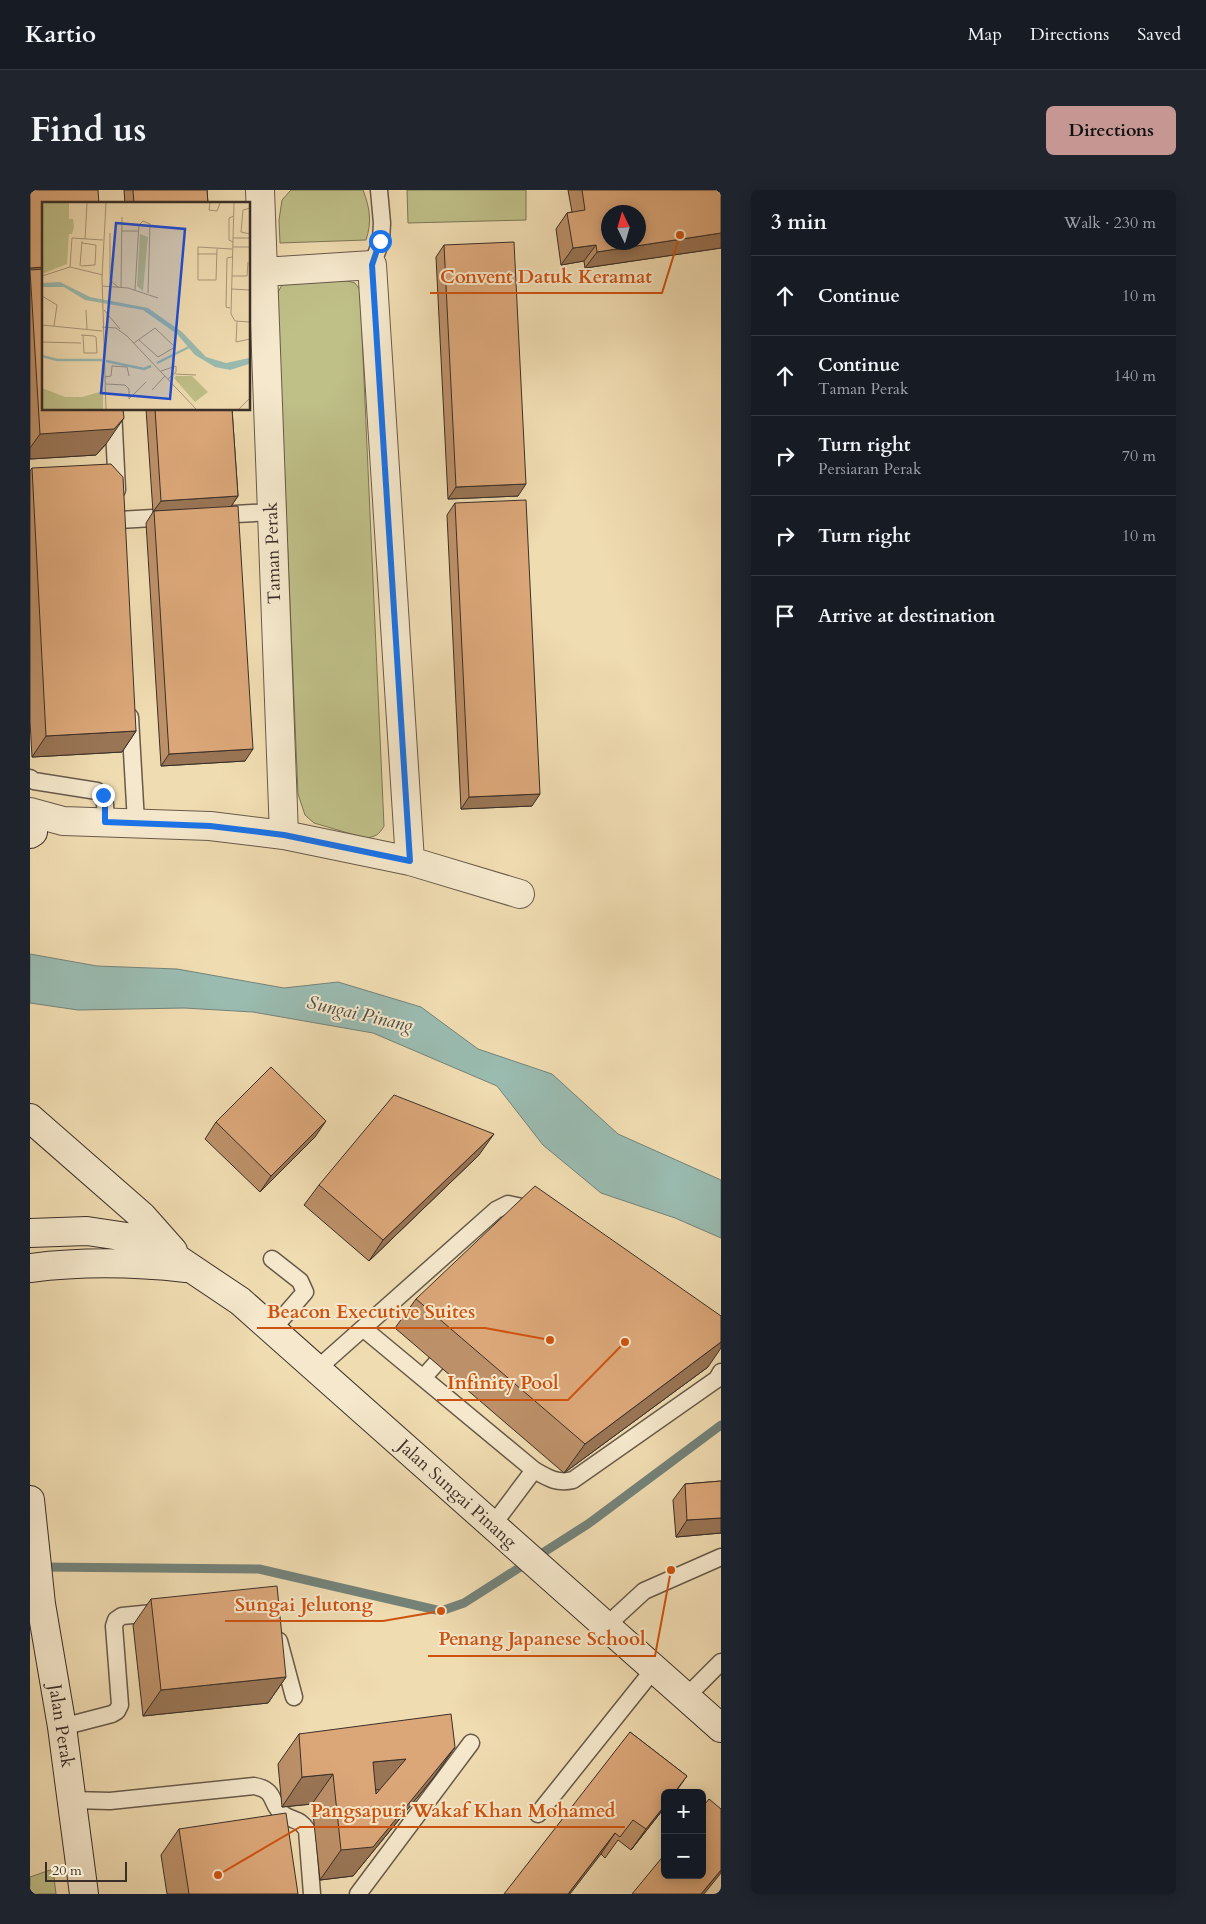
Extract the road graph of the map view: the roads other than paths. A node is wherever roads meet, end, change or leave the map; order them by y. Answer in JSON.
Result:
{"nodes":[{"id":1,"x":260,"y":190,"type":"edge"},
{"id":2,"x":379,"y":190,"type":"edge"},
{"id":3,"x":258,"y":259,"type":"edge"},
{"id":4,"x":372,"y":265,"type":"junction"},
{"id":5,"x":113,"y":410,"type":"edge"},
{"id":6,"x":116,"y":467,"type":"junction"},
{"id":7,"x":97,"y":468,"type":"edge"},
{"id":8,"x":272,"y":512,"type":"junction"},
{"id":9,"x":205,"y":516,"type":"edge"},
{"id":10,"x":186,"y":517,"type":"edge"},
{"id":11,"x":119,"y":520,"type":"junction"},
{"id":12,"x":120,"y":540,"type":"edge"},
{"id":13,"x":129,"y":705,"type":"edge"},
{"id":14,"x":30,"y":778,"type":"edge"},
{"id":15,"x":105,"y":822,"type":"junction"},
{"id":16,"x":136,"y":822,"type":"junction"},
{"id":17,"x":31,"y":828,"type":"edge"},
{"id":18,"x":284,"y":835,"type":"junction"},
{"id":19,"x":410,"y":861,"type":"junction"},
{"id":20,"x":520,"y":894,"type":"dead end"},
{"id":21,"x":30,"y":1118,"type":"edge"},
{"id":22,"x":546,"y":1224,"type":"edge"},
{"id":23,"x":30,"y":1233,"type":"edge"},
{"id":24,"x":272,"y":1259,"type":"dead end"},
{"id":25,"x":30,"y":1268,"type":"edge"},
{"id":26,"x":188,"y":1268,"type":"junction"},
{"id":27,"x":426,"y":1273,"type":"junction"},
{"id":28,"x":441,"y":1285,"type":"edge"},
{"id":29,"x":390,"y":1305,"type":"junction"},
{"id":30,"x":405,"y":1317,"type":"dead end"},
{"id":31,"x":364,"y":1329,"type":"junction"},
{"id":32,"x":272,"y":1330,"type":"junction"},
{"id":33,"x":433,"y":1340,"type":"edge"},
{"id":34,"x":317,"y":1369,"type":"junction"},
{"id":35,"x":721,"y":1372,"type":"edge"},
{"id":36,"x":422,"y":1378,"type":"junction"},
{"id":37,"x":534,"y":1470,"type":"junction"},
{"id":38,"x":30,"y":1500,"type":"edge"},
{"id":39,"x":496,"y":1529,"type":"junction"},
{"id":40,"x":721,"y":1556,"type":"edge"},
{"id":41,"x":181,"y":1611,"type":"edge"},
{"id":42,"x":274,"y":1621,"type":"edge"},
{"id":43,"x":606,"y":1626,"type":"junction"},
{"id":44,"x":721,"y":1662,"type":"edge"},
{"id":45,"x":654,"y":1669,"type":"junction"},
{"id":46,"x":294,"y":1697,"type":"dead end"},
{"id":47,"x":686,"y":1697,"type":"junction"},
{"id":48,"x":62,"y":1726,"type":"junction"},
{"id":49,"x":721,"y":1728,"type":"edge"},
{"id":50,"x":471,"y":1743,"type":"dead end"},
{"id":51,"x":72,"y":1800,"type":"junction"},
{"id":52,"x":538,"y":1814,"type":"dead end"},
{"id":53,"x":84,"y":1894,"type":"edge"},
{"id":54,"x":312,"y":1894,"type":"edge"},
{"id":55,"x":358,"y":1894,"type":"edge"}],
"edges":[{"from":1,"to":3,"type":"street","name":"Taman Perak"},
{"from":2,"to":4,"type":"lane"},
{"from":3,"to":4,"type":"street"},
{"from":3,"to":8,"type":"street","name":"Taman Perak"},
{"from":4,"to":19,"type":"street"},
{"from":5,"to":6,"type":"lane"},
{"from":6,"to":7,"type":"lane"},
{"from":6,"to":11,"type":"lane"},
{"from":8,"to":9,"type":"lane"},
{"from":8,"to":18,"type":"street","name":"Taman Perak"},
{"from":10,"to":11,"type":"lane"},
{"from":11,"to":12,"type":"lane"},
{"from":13,"to":16,"type":"lane"},
{"from":14,"to":15,"type":"lane"},
{"from":15,"to":16,"type":"street"},
{"from":15,"to":17,"type":"street"},
{"from":16,"to":18,"type":"street"},
{"from":18,"to":19,"type":"street"},
{"from":19,"to":20,"type":"street"},
{"from":21,"to":26,"type":"street"},
{"from":22,"to":27,"type":"lane"},
{"from":23,"to":26,"type":"street","name":"Jalan Sungai Pinang"},
{"from":24,"to":32,"type":"lane"},
{"from":25,"to":26,"type":"street","name":"Jalan Sungai Pinang"},
{"from":26,"to":32,"type":"street","name":"Jalan Sungai Pinang"},
{"from":27,"to":28,"type":"lane"},
{"from":27,"to":29,"type":"lane"},
{"from":29,"to":30,"type":"lane"},
{"from":29,"to":31,"type":"lane"},
{"from":31,"to":34,"type":"lane"},
{"from":31,"to":36,"type":"lane"},
{"from":32,"to":34,"type":"street","name":"Jalan Sungai Pinang"},
{"from":33,"to":36,"type":"lane"},
{"from":34,"to":39,"type":"street","name":"Jalan Sungai Pinang"},
{"from":35,"to":37,"type":"lane"},
{"from":36,"to":37,"type":"lane"},
{"from":37,"to":39,"type":"lane"},
{"from":38,"to":48,"type":"street","name":"Jalan Perak"},
{"from":39,"to":43,"type":"street","name":"Jalan Sungai Pinang"},
{"from":40,"to":43,"type":"lane"},
{"from":41,"to":48,"type":"lane"},
{"from":42,"to":46,"type":"lane"},
{"from":43,"to":45,"type":"street","name":"Jalan Sungai Pinang"},
{"from":44,"to":47,"type":"lane"},
{"from":45,"to":47,"type":"street","name":"Jalan Sungai Pinang"},
{"from":45,"to":52,"type":"lane"},
{"from":47,"to":49,"type":"street","name":"Jalan Sungai Pinang"},
{"from":48,"to":51,"type":"street","name":"Jalan Perak"},
{"from":50,"to":55,"type":"lane"},
{"from":51,"to":53,"type":"street","name":"Jalan Perak"},
{"from":51,"to":54,"type":"lane"}]}
